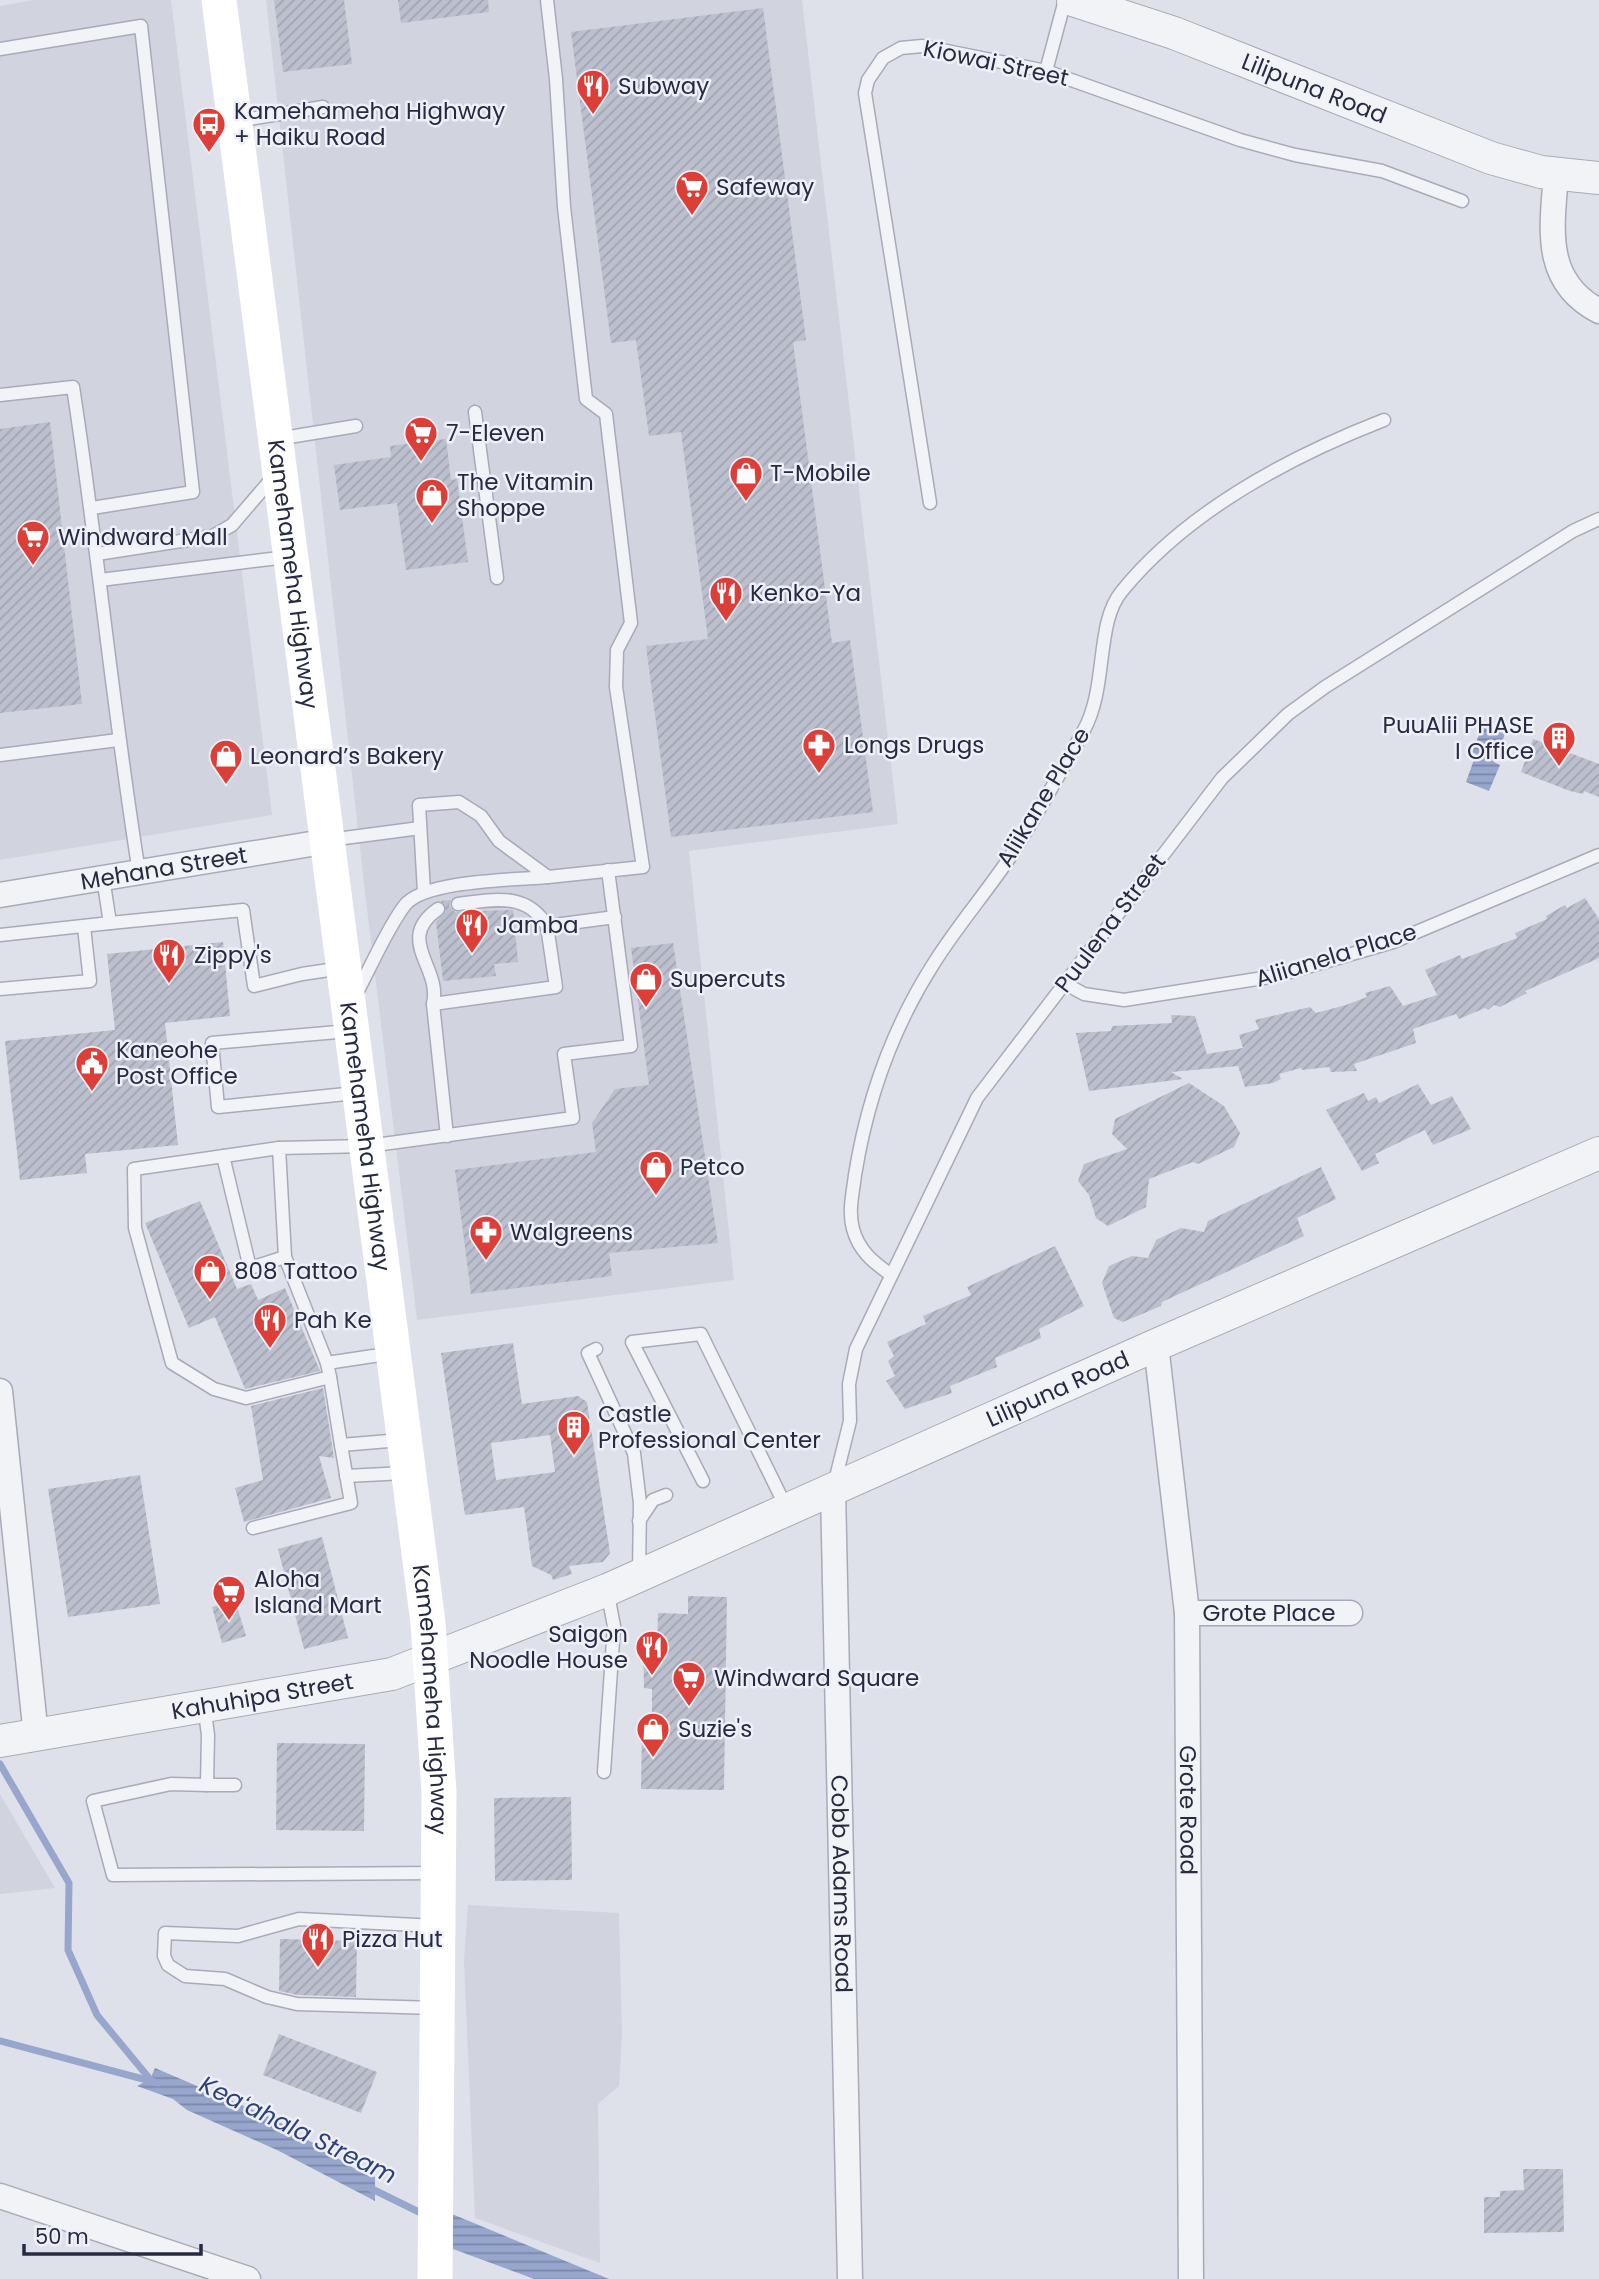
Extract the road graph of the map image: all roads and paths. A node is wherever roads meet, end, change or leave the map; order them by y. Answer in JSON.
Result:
{"nodes":[{"id":1,"x":219,"y":0,"type":"edge"},
{"id":2,"x":547,"y":0,"type":"edge"},
{"id":3,"x":1065,"y":0,"type":"edge"},
{"id":4,"x":1073,"y":0,"type":"edge"},
{"id":5,"x":0,"y":49,"type":"edge"},
{"id":6,"x":1046,"y":71,"type":"junction"},
{"id":7,"x":323,"y":107,"type":"dead end"},
{"id":8,"x":235,"y":121,"type":"junction"},
{"id":9,"x":1556,"y":174,"type":"junction"},
{"id":10,"x":1599,"y":178,"type":"edge"},
{"id":11,"x":1462,"y":201,"type":"dead end"},
{"id":12,"x":1599,"y":311,"type":"edge"},
{"id":13,"x":0,"y":395,"type":"edge"},
{"id":14,"x":475,"y":412,"type":"dead end"},
{"id":15,"x":1384,"y":420,"type":"dead end"},
{"id":16,"x":356,"y":426,"type":"dead end"},
{"id":17,"x":278,"y":455,"type":"junction"},
{"id":18,"x":930,"y":503,"type":"dead end"},
{"id":19,"x":92,"y":508,"type":"junction"},
{"id":20,"x":1599,"y":519,"type":"edge"},
{"id":21,"x":97,"y":554,"type":"junction"},
{"id":22,"x":292,"y":556,"type":"junction"},
{"id":23,"x":497,"y":578,"type":"dead end"},
{"id":24,"x":100,"y":580,"type":"junction"},
{"id":25,"x":118,"y":740,"type":"junction"},
{"id":26,"x":0,"y":755,"type":"edge"},
{"id":27,"x":420,"y":828,"type":"junction"},
{"id":28,"x":329,"y":841,"type":"junction"},
{"id":29,"x":1599,"y":855,"type":"edge"},
{"id":30,"x":608,"y":870,"type":"junction"},
{"id":31,"x":139,"y":872,"type":"junction"},
{"id":32,"x":548,"y":877,"type":"junction"},
{"id":33,"x":103,"y":878,"type":"junction"},
{"id":34,"x":424,"y":892,"type":"junction"},
{"id":35,"x":0,"y":895,"type":"edge"},
{"id":36,"x":458,"y":904,"type":"dead end"},
{"id":37,"x":438,"y":909,"type":"dead end"},
{"id":38,"x":615,"y":917,"type":"junction"},
{"id":39,"x":110,"y":923,"type":"junction"},
{"id":40,"x":547,"y":926,"type":"junction"},
{"id":41,"x":84,"y":927,"type":"junction"},
{"id":42,"x":0,"y":936,"type":"edge"},
{"id":43,"x":345,"y":968,"type":"junction"},
{"id":44,"x":1064,"y":983,"type":"junction"},
{"id":45,"x":0,"y":989,"type":"edge"},
{"id":46,"x":433,"y":1004,"type":"junction"},
{"id":47,"x":352,"y":1017,"type":"junction"},
{"id":48,"x":361,"y":1093,"type":"junction"},
{"id":49,"x":447,"y":1136,"type":"junction"},
{"id":50,"x":368,"y":1146,"type":"junction"},
{"id":51,"x":279,"y":1148,"type":"junction"},
{"id":52,"x":1599,"y":1153,"type":"edge"},
{"id":53,"x":223,"y":1156,"type":"junction"},
{"id":54,"x":285,"y":1257,"type":"junction"},
{"id":55,"x":890,"y":1274,"type":"junction"},
{"id":56,"x":1156,"y":1345,"type":"junction"},
{"id":57,"x":596,"y":1349,"type":"dead end"},
{"id":58,"x":394,"y":1353,"type":"junction"},
{"id":59,"x":327,"y":1363,"type":"junction"},
{"id":60,"x":330,"y":1377,"type":"junction"},
{"id":61,"x":0,"y":1391,"type":"edge"},
{"id":62,"x":341,"y":1445,"type":"junction"},
{"id":63,"x":408,"y":1456,"type":"junction"},
{"id":64,"x":346,"y":1476,"type":"junction"},
{"id":65,"x":703,"y":1481,"type":"dead end"},
{"id":66,"x":833,"y":1490,"type":"junction"},
{"id":67,"x":666,"y":1494,"type":"dead end"},
{"id":68,"x":787,"y":1509,"type":"junction"},
{"id":69,"x":639,"y":1521,"type":"junction"},
{"id":70,"x":253,"y":1528,"type":"dead end"},
{"id":71,"x":639,"y":1574,"type":"junction"},
{"id":72,"x":607,"y":1590,"type":"junction"},
{"id":73,"x":1350,"y":1612,"type":"dead end"},
{"id":74,"x":1187,"y":1613,"type":"junction"},
{"id":75,"x":518,"y":1627,"type":"joint"},
{"id":76,"x":431,"y":1657,"type":"junction"},
{"id":77,"x":204,"y":1705,"type":"junction"},
{"id":78,"x":36,"y":1736,"type":"junction"},
{"id":79,"x":1,"y":1741,"type":"edge"},
{"id":80,"x":604,"y":1772,"type":"dead end"},
{"id":81,"x":207,"y":1785,"type":"junction"},
{"id":82,"x":235,"y":1785,"type":"dead end"},
{"id":83,"x":438,"y":1873,"type":"junction"},
{"id":84,"x":438,"y":1926,"type":"junction"},
{"id":85,"x":437,"y":2008,"type":"junction"},
{"id":86,"x":0,"y":2196,"type":"edge"},
{"id":87,"x":248,"y":2279,"type":"edge"},
{"id":88,"x":435,"y":2279,"type":"edge"},
{"id":89,"x":850,"y":2279,"type":"edge"},
{"id":90,"x":1191,"y":2279,"type":"edge"}],
"edges":[{"from":1,"to":8,"type":"main road","name":"Kamehameha Highway"},
{"from":2,"to":30,"type":"lane"},
{"from":3,"to":6,"type":"lane"},
{"from":4,"to":9,"type":"street","name":"Lilipuna Road"},
{"from":5,"to":19,"type":"lane"},
{"from":6,"to":11,"type":"lane","name":"Kiowai Street"},
{"from":6,"to":18,"type":"lane","name":"Kiowai Street"},
{"from":7,"to":8,"type":"lane"},
{"from":8,"to":17,"type":"main road","name":"Kamehameha Highway"},
{"from":9,"to":10,"type":"street","name":"Lilipuna Road"},
{"from":9,"to":12,"type":"street"},
{"from":13,"to":19,"type":"lane"},
{"from":14,"to":23,"type":"lane"},
{"from":15,"to":55,"type":"lane","name":"Aliikane Place"},
{"from":16,"to":17,"type":"lane"},
{"from":17,"to":21,"type":"lane"},
{"from":17,"to":22,"type":"main road","name":"Kamehameha Highway"},
{"from":19,"to":21,"type":"lane"},
{"from":20,"to":44,"type":"lane","name":"Puulena Street"},
{"from":21,"to":24,"type":"lane"},
{"from":22,"to":24,"type":"lane"},
{"from":22,"to":28,"type":"main road","name":"Kamehameha Highway"},
{"from":24,"to":25,"type":"lane"},
{"from":25,"to":26,"type":"lane"},
{"from":25,"to":31,"type":"lane"},
{"from":27,"to":28,"type":"lane"},
{"from":27,"to":32,"type":"lane"},
{"from":27,"to":34,"type":"lane"},
{"from":28,"to":31,"type":"street","name":"Mehana Street"},
{"from":28,"to":43,"type":"main road","name":"Kamehameha Highway"},
{"from":29,"to":44,"type":"lane","name":"Aliianela Place"},
{"from":30,"to":32,"type":"lane"},
{"from":30,"to":38,"type":"lane"},
{"from":31,"to":33,"type":"street","name":"Mehana Street"},
{"from":32,"to":34,"type":"lane"},
{"from":33,"to":35,"type":"street","name":"Mehana Street"},
{"from":33,"to":39,"type":"lane"},
{"from":34,"to":47,"type":"lane"},
{"from":36,"to":40,"type":"lane"},
{"from":37,"to":46,"type":"lane"},
{"from":38,"to":40,"type":"lane"},
{"from":38,"to":49,"type":"lane"},
{"from":39,"to":41,"type":"lane"},
{"from":39,"to":43,"type":"lane"},
{"from":40,"to":46,"type":"lane"},
{"from":41,"to":42,"type":"lane"},
{"from":41,"to":45,"type":"lane"},
{"from":43,"to":47,"type":"main road","name":"Kamehameha Highway"},
{"from":44,"to":55,"type":"lane","name":"Puulena Street"},
{"from":46,"to":49,"type":"lane"},
{"from":47,"to":48,"type":"main road","name":"Kamehameha Highway"},
{"from":47,"to":48,"type":"lane"},
{"from":48,"to":50,"type":"main road","name":"Kamehameha Highway"},
{"from":49,"to":50,"type":"lane"},
{"from":50,"to":51,"type":"lane"},
{"from":50,"to":58,"type":"main road","name":"Kamehameha Highway"},
{"from":51,"to":53,"type":"lane"},
{"from":51,"to":54,"type":"lane"},
{"from":52,"to":56,"type":"street","name":"Lilipuna Road"},
{"from":53,"to":54,"type":"lane"},
{"from":53,"to":60,"type":"lane"},
{"from":54,"to":59,"type":"lane"},
{"from":55,"to":66,"type":"lane","name":"Puulena Street"},
{"from":56,"to":66,"type":"street","name":"Lilipuna Road"},
{"from":56,"to":74,"type":"street","name":"Grote Road"},
{"from":57,"to":69,"type":"lane"},
{"from":58,"to":59,"type":"lane"},
{"from":58,"to":63,"type":"main road","name":"Kamehameha Highway"},
{"from":59,"to":60,"type":"lane"},
{"from":60,"to":62,"type":"lane"},
{"from":61,"to":78,"type":"street"},
{"from":62,"to":63,"type":"lane"},
{"from":62,"to":64,"type":"lane"},
{"from":63,"to":64,"type":"lane"},
{"from":63,"to":76,"type":"main road","name":"Kamehameha Highway"},
{"from":64,"to":70,"type":"lane"},
{"from":65,"to":68,"type":"lane"},
{"from":66,"to":68,"type":"street","name":"Lilipuna Road"},
{"from":66,"to":89,"type":"street","name":"Cobb Adams Road"},
{"from":67,"to":69,"type":"lane"},
{"from":68,"to":71,"type":"street","name":"Lilipuna Road"},
{"from":69,"to":71,"type":"lane"},
{"from":71,"to":72,"type":"street","name":"Lilipuna Road"},
{"from":72,"to":75,"type":"street","name":"Lilipuna Road"},
{"from":72,"to":80,"type":"lane"},
{"from":73,"to":74,"type":"street","name":"Grote Place"},
{"from":74,"to":90,"type":"street","name":"Grote Road"},
{"from":75,"to":76,"type":"street","name":"Kahuhipa Street"},
{"from":76,"to":77,"type":"street","name":"Kahuhipa Street"},
{"from":76,"to":83,"type":"main road","name":"Kamehameha Highway"},
{"from":77,"to":78,"type":"street","name":"Kahuhipa Street"},
{"from":77,"to":81,"type":"lane"},
{"from":78,"to":79,"type":"street","name":"Kahuhipa Street"},
{"from":81,"to":82,"type":"lane"},
{"from":81,"to":83,"type":"lane"},
{"from":83,"to":84,"type":"main road","name":"Kamehameha Highway"},
{"from":84,"to":85,"type":"main road","name":"Kamehameha Highway"},
{"from":84,"to":85,"type":"lane"},
{"from":85,"to":88,"type":"main road","name":"Kamehameha Highway"},
{"from":86,"to":87,"type":"street"}]}
